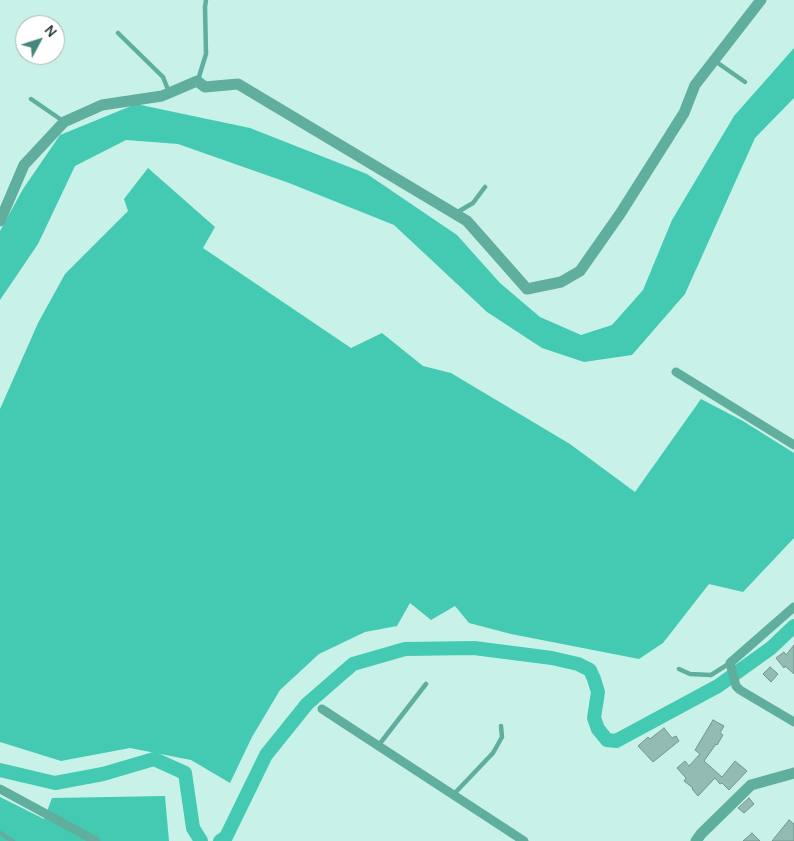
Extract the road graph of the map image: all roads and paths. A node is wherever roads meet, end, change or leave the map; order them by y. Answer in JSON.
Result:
{"nodes":[{"id":1,"x":206,"y":0,"type":"edge"},
{"id":2,"x":762,"y":0,"type":"edge"},
{"id":3,"x":118,"y":33,"type":"dead end"},
{"id":4,"x":714,"y":60,"type":"junction"},
{"id":5,"x":197,"y":81,"type":"junction"},
{"id":6,"x":745,"y":82,"type":"dead end"},
{"id":7,"x":169,"y":93,"type":"junction"},
{"id":8,"x":30,"y":99,"type":"dead end"},
{"id":9,"x":64,"y":122,"type":"junction"},
{"id":10,"x":485,"y":187,"type":"dead end"},
{"id":11,"x":455,"y":214,"type":"junction"},
{"id":12,"x":0,"y":221,"type":"edge"},
{"id":13,"x":676,"y":372,"type":"dead end"},
{"id":14,"x":794,"y":445,"type":"edge"},
{"id":15,"x":794,"y":607,"type":"edge"},
{"id":16,"x":731,"y":668,"type":"junction"},
{"id":17,"x":679,"y":669,"type":"dead end"},
{"id":18,"x":426,"y":684,"type":"dead end"},
{"id":19,"x":322,"y":709,"type":"dead end"},
{"id":20,"x":794,"y":722,"type":"edge"},
{"id":21,"x":502,"y":726,"type":"dead end"},
{"id":22,"x":378,"y":746,"type":"junction"},
{"id":23,"x":794,"y":773,"type":"edge"},
{"id":24,"x":0,"y":789,"type":"edge"},
{"id":25,"x":453,"y":795,"type":"junction"},
{"id":26,"x":0,"y":833,"type":"edge"},
{"id":27,"x":13,"y":841,"type":"edge"},
{"id":28,"x":96,"y":841,"type":"edge"},
{"id":29,"x":524,"y":841,"type":"edge"},
{"id":30,"x":696,"y":841,"type":"edge"}],
"edges":[{"from":1,"to":5,"type":"lane"},
{"from":2,"to":4,"type":"street"},
{"from":3,"to":7,"type":"lane"},
{"from":4,"to":6,"type":"lane"},
{"from":4,"to":11,"type":"street"},
{"from":5,"to":7,"type":"street"},
{"from":5,"to":11,"type":"street"},
{"from":7,"to":9,"type":"street"},
{"from":8,"to":9,"type":"lane"},
{"from":9,"to":12,"type":"street"},
{"from":10,"to":11,"type":"lane"},
{"from":13,"to":14,"type":"street"},
{"from":15,"to":16,"type":"street"},
{"from":16,"to":17,"type":"lane"},
{"from":16,"to":20,"type":"street"},
{"from":18,"to":22,"type":"lane"},
{"from":19,"to":22,"type":"street"},
{"from":21,"to":25,"type":"lane"},
{"from":22,"to":25,"type":"street"},
{"from":23,"to":30,"type":"street"},
{"from":24,"to":28,"type":"street"},
{"from":25,"to":29,"type":"street"},
{"from":26,"to":27,"type":"lane"}]}
